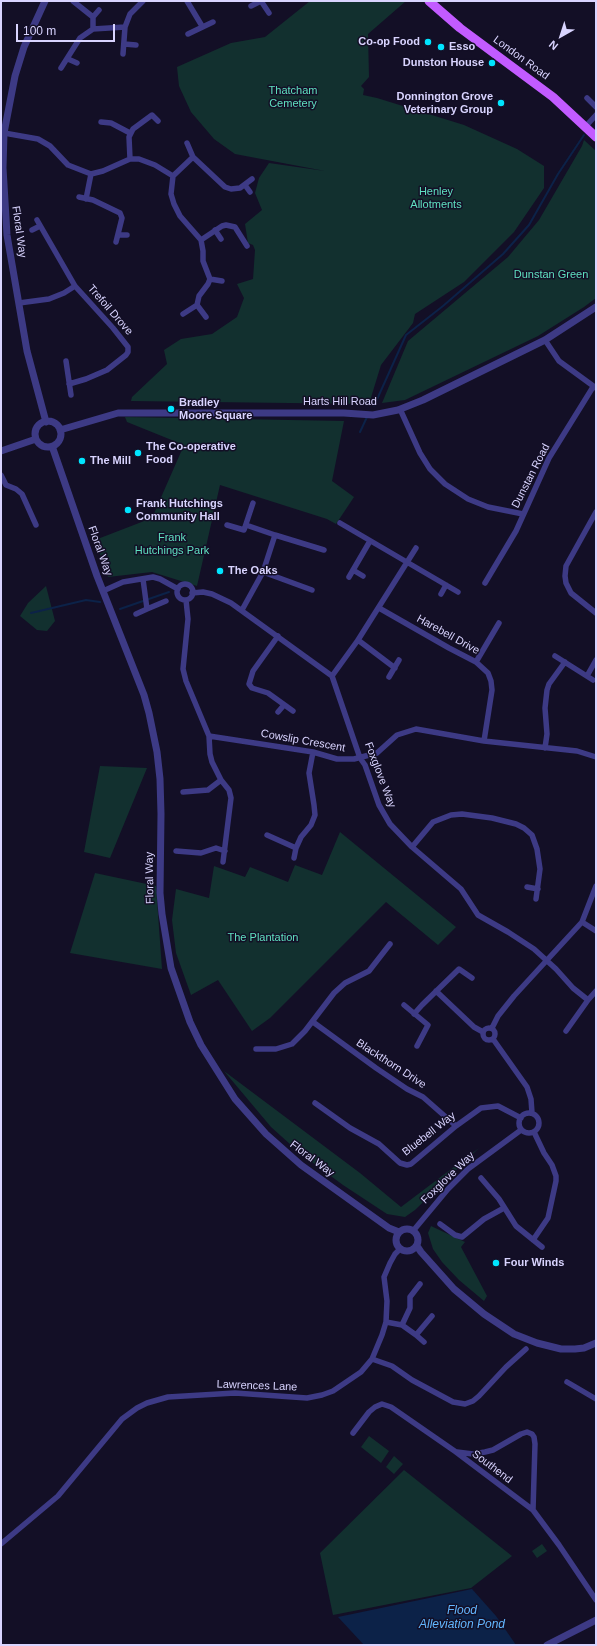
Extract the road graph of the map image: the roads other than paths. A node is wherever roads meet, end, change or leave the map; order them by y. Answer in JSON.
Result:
{"nodes":[{"id":1,"x":45,"y":1,"type":"edge"},
{"id":2,"x":73,"y":1,"type":"edge"},
{"id":3,"x":143,"y":1,"type":"edge"},
{"id":4,"x":188,"y":1,"type":"edge"},
{"id":5,"x":261,"y":1,"type":"edge"},
{"id":6,"x":429,"y":1,"type":"edge"},
{"id":7,"x":251,"y":6,"type":"dead end"},
{"id":8,"x":99,"y":10,"type":"dead end"},
{"id":9,"x":269,"y":12,"type":"dead end"},
{"id":10,"x":93,"y":16,"type":"junction"},
{"id":11,"x":214,"y":22,"type":"dead end"},
{"id":12,"x":202,"y":26,"type":"junction"},
{"id":13,"x":125,"y":27,"type":"junction"},
{"id":14,"x":93,"y":29,"type":"junction"},
{"id":15,"x":188,"y":34,"type":"dead end"},
{"id":16,"x":124,"y":44,"type":"junction"},
{"id":17,"x":136,"y":45,"type":"dead end"},
{"id":18,"x":123,"y":54,"type":"dead end"},
{"id":19,"x":68,"y":58,"type":"junction"},
{"id":20,"x":77,"y":63,"type":"dead end"},
{"id":21,"x":61,"y":68,"type":"dead end"},
{"id":22,"x":587,"y":98,"type":"dead end"},
{"id":23,"x":596,"y":107,"type":"edge"},
{"id":24,"x":596,"y":115,"type":"edge"},
{"id":25,"x":113,"y":116,"type":"dead end"},
{"id":26,"x":158,"y":121,"type":"dead end"},
{"id":27,"x":100,"y":122,"type":"dead end"},
{"id":28,"x":111,"y":123,"type":"junction"},
{"id":29,"x":586,"y":126,"type":"junction"},
{"id":30,"x":4,"y":133,"type":"junction"},
{"id":31,"x":130,"y":133,"type":"junction"},
{"id":32,"x":596,"y":137,"type":"edge"},
{"id":33,"x":187,"y":143,"type":"dead end"},
{"id":34,"x":193,"y":157,"type":"junction"},
{"id":35,"x":130,"y":159,"type":"junction"},
{"id":36,"x":91,"y":174,"type":"junction"},
{"id":37,"x":173,"y":176,"type":"junction"},
{"id":38,"x":252,"y":180,"type":"dead end"},
{"id":39,"x":244,"y":185,"type":"junction"},
{"id":40,"x":250,"y":192,"type":"dead end"},
{"id":41,"x":79,"y":197,"type":"dead end"},
{"id":42,"x":86,"y":198,"type":"junction"},
{"id":43,"x":37,"y":220,"type":"dead end"},
{"id":44,"x":40,"y":226,"type":"junction"},
{"id":45,"x":32,"y":230,"type":"dead end"},
{"id":46,"x":215,"y":230,"type":"junction"},
{"id":47,"x":118,"y":235,"type":"junction"},
{"id":48,"x":127,"y":235,"type":"dead end"},
{"id":49,"x":221,"y":239,"type":"dead end"},
{"id":50,"x":201,"y":240,"type":"junction"},
{"id":51,"x":116,"y":242,"type":"dead end"},
{"id":52,"x":248,"y":246,"type":"dead end"},
{"id":53,"x":210,"y":279,"type":"junction"},
{"id":54,"x":222,"y":281,"type":"dead end"},
{"id":55,"x":75,"y":286,"type":"junction"},
{"id":56,"x":19,"y":302,"type":"junction"},
{"id":57,"x":197,"y":305,"type":"junction"},
{"id":58,"x":596,"y":307,"type":"edge"},
{"id":59,"x":183,"y":314,"type":"dead end"},
{"id":60,"x":206,"y":317,"type":"dead end"},
{"id":61,"x":545,"y":340,"type":"junction"},
{"id":62,"x":66,"y":361,"type":"dead end"},
{"id":63,"x":69,"y":384,"type":"junction"},
{"id":64,"x":595,"y":388,"type":"edge"},
{"id":65,"x":71,"y":394,"type":"dead end"},
{"id":66,"x":400,"y":409,"type":"junction"},
{"id":67,"x":46,"y":422,"type":"junction"},
{"id":68,"x":60,"y":430,"type":"junction"},
{"id":69,"x":36,"y":439,"type":"junction"},
{"id":70,"x":52,"y":446,"type":"junction"},
{"id":71,"x":1,"y":451,"type":"edge"},
{"id":72,"x":1,"y":475,"type":"edge"},
{"id":73,"x":253,"y":503,"type":"dead end"},
{"id":74,"x":596,"y":512,"type":"edge"},
{"id":75,"x":523,"y":514,"type":"junction"},
{"id":76,"x":340,"y":523,"type":"dead end"},
{"id":77,"x":36,"y":525,"type":"dead end"},
{"id":78,"x":227,"y":525,"type":"dead end"},
{"id":79,"x":246,"y":525,"type":"junction"},
{"id":80,"x":275,"y":534,"type":"junction"},
{"id":81,"x":370,"y":541,"type":"junction"},
{"id":82,"x":416,"y":548,"type":"dead end"},
{"id":83,"x":324,"y":550,"type":"dead end"},
{"id":84,"x":407,"y":563,"type":"junction"},
{"id":85,"x":353,"y":570,"type":"junction"},
{"id":86,"x":263,"y":572,"type":"junction"},
{"id":87,"x":482,"y":574,"type":"dead end"},
{"id":88,"x":363,"y":576,"type":"dead end"},
{"id":89,"x":349,"y":577,"type":"dead end"},
{"id":90,"x":489,"y":577,"type":"junction"},
{"id":91,"x":143,"y":579,"type":"junction"},
{"id":92,"x":485,"y":583,"type":"dead end"},
{"id":93,"x":446,"y":585,"type":"junction"},
{"id":94,"x":178,"y":589,"type":"junction"},
{"id":95,"x":312,"y":590,"type":"dead end"},
{"id":96,"x":103,"y":591,"type":"junction"},
{"id":97,"x":458,"y":592,"type":"dead end"},
{"id":98,"x":192,"y":593,"type":"junction"},
{"id":99,"x":441,"y":594,"type":"dead end"},
{"id":100,"x":186,"y":600,"type":"junction"},
{"id":101,"x":166,"y":601,"type":"dead end"},
{"id":102,"x":146,"y":604,"type":"junction"},
{"id":103,"x":379,"y":608,"type":"junction"},
{"id":104,"x":242,"y":610,"type":"junction"},
{"id":105,"x":596,"y":613,"type":"edge"},
{"id":106,"x":136,"y":614,"type":"dead end"},
{"id":107,"x":499,"y":623,"type":"dead end"},
{"id":108,"x":278,"y":636,"type":"junction"},
{"id":109,"x":358,"y":640,"type":"junction"},
{"id":110,"x":555,"y":656,"type":"dead end"},
{"id":111,"x":399,"y":660,"type":"dead end"},
{"id":112,"x":596,"y":660,"type":"edge"},
{"id":113,"x":476,"y":662,"type":"junction"},
{"id":114,"x":565,"y":662,"type":"junction"},
{"id":115,"x":394,"y":668,"type":"junction"},
{"id":116,"x":332,"y":676,"type":"junction"},
{"id":117,"x":587,"y":676,"type":"junction"},
{"id":118,"x":390,"y":677,"type":"dead end"},
{"id":119,"x":593,"y":680,"type":"dead end"},
{"id":120,"x":284,"y":705,"type":"junction"},
{"id":121,"x":292,"y":711,"type":"dead end"},
{"id":122,"x":278,"y":712,"type":"dead end"},
{"id":123,"x":209,"y":736,"type":"junction"},
{"id":124,"x":484,"y":741,"type":"junction"},
{"id":125,"x":545,"y":748,"type":"junction"},
{"id":126,"x":313,"y":752,"type":"junction"},
{"id":127,"x":596,"y":757,"type":"edge"},
{"id":128,"x":360,"y":758,"type":"junction"},
{"id":129,"x":221,"y":780,"type":"junction"},
{"id":130,"x":183,"y":792,"type":"dead end"},
{"id":131,"x":267,"y":835,"type":"dead end"},
{"id":132,"x":412,"y":847,"type":"junction"},
{"id":133,"x":296,"y":848,"type":"junction"},
{"id":134,"x":176,"y":851,"type":"dead end"},
{"id":135,"x":225,"y":851,"type":"junction"},
{"id":136,"x":294,"y":858,"type":"dead end"},
{"id":137,"x":223,"y":862,"type":"dead end"},
{"id":138,"x":596,"y":886,"type":"edge"},
{"id":139,"x":527,"y":887,"type":"dead end"},
{"id":140,"x":538,"y":889,"type":"junction"},
{"id":141,"x":536,"y":899,"type":"dead end"},
{"id":142,"x":582,"y":922,"type":"junction"},
{"id":143,"x":596,"y":931,"type":"edge"},
{"id":144,"x":390,"y":944,"type":"dead end"},
{"id":145,"x":547,"y":961,"type":"junction"},
{"id":146,"x":472,"y":978,"type":"dead end"},
{"id":147,"x":596,"y":991,"type":"edge"},
{"id":148,"x":436,"y":992,"type":"junction"},
{"id":149,"x":588,"y":1000,"type":"junction"},
{"id":150,"x":404,"y":1005,"type":"dead end"},
{"id":151,"x":414,"y":1014,"type":"junction"},
{"id":152,"x":313,"y":1022,"type":"junction"},
{"id":153,"x":492,"y":1028,"type":"junction"},
{"id":154,"x":566,"y":1031,"type":"dead end"},
{"id":155,"x":483,"y":1032,"type":"junction"},
{"id":156,"x":493,"y":1039,"type":"junction"},
{"id":157,"x":417,"y":1046,"type":"dead end"},
{"id":158,"x":256,"y":1049,"type":"dead end"},
{"id":159,"x":316,"y":1103,"type":"dead end"},
{"id":160,"x":532,"y":1114,"type":"junction"},
{"id":161,"x":521,"y":1118,"type":"junction"},
{"id":162,"x":456,"y":1126,"type":"junction"},
{"id":163,"x":522,"y":1130,"type":"junction"},
{"id":164,"x":534,"y":1132,"type":"junction"},
{"id":165,"x":481,"y":1178,"type":"dead end"},
{"id":166,"x":504,"y":1208,"type":"junction"},
{"id":167,"x":440,"y":1224,"type":"dead end"},
{"id":168,"x":413,"y":1231,"type":"junction"},
{"id":169,"x":400,"y":1232,"type":"junction"},
{"id":170,"x":533,"y":1240,"type":"junction"},
{"id":171,"x":417,"y":1246,"type":"junction"},
{"id":172,"x":542,"y":1247,"type":"dead end"},
{"id":173,"x":400,"y":1249,"type":"junction"},
{"id":174,"x":420,"y":1284,"type":"dead end"},
{"id":175,"x":432,"y":1316,"type":"dead end"},
{"id":176,"x":386,"y":1322,"type":"junction"},
{"id":177,"x":402,"y":1325,"type":"junction"},
{"id":178,"x":416,"y":1335,"type":"junction"},
{"id":179,"x":424,"y":1342,"type":"dead end"},
{"id":180,"x":596,"y":1343,"type":"edge"},
{"id":181,"x":526,"y":1350,"type":"dead end"},
{"id":182,"x":372,"y":1359,"type":"junction"},
{"id":183,"x":567,"y":1382,"type":"dead end"},
{"id":184,"x":596,"y":1399,"type":"edge"},
{"id":185,"x":353,"y":1433,"type":"dead end"},
{"id":186,"x":456,"y":1452,"type":"junction"},
{"id":187,"x":533,"y":1510,"type":"junction"},
{"id":188,"x":1,"y":1544,"type":"edge"},
{"id":189,"x":596,"y":1600,"type":"edge"},
{"id":190,"x":596,"y":1620,"type":"edge"},
{"id":191,"x":547,"y":1645,"type":"edge"}],
"edges":[{"from":1,"to":30,"type":"street","name":"Floral Way"},
{"from":2,"to":10,"type":"street"},
{"from":3,"to":13,"type":"street"},
{"from":4,"to":12,"type":"street"},
{"from":5,"to":7,"type":"street"},
{"from":5,"to":9,"type":"street"},
{"from":6,"to":29,"type":"main road","name":"London Road"},
{"from":8,"to":10,"type":"street"},
{"from":10,"to":14,"type":"street"},
{"from":11,"to":12,"type":"street"},
{"from":12,"to":15,"type":"street"},
{"from":13,"to":14,"type":"street"},
{"from":13,"to":16,"type":"street"},
{"from":14,"to":19,"type":"street"},
{"from":16,"to":17,"type":"street"},
{"from":16,"to":18,"type":"street"},
{"from":19,"to":20,"type":"street"},
{"from":19,"to":21,"type":"street"},
{"from":22,"to":23,"type":"street"},
{"from":24,"to":29,"type":"street"},
{"from":25,"to":28,"type":"street"},
{"from":26,"to":31,"type":"street"},
{"from":27,"to":28,"type":"street"},
{"from":28,"to":31,"type":"street"},
{"from":29,"to":32,"type":"main road","name":"London Road"},
{"from":30,"to":36,"type":"street"},
{"from":30,"to":56,"type":"street","name":"Floral Way"},
{"from":31,"to":35,"type":"street"},
{"from":33,"to":34,"type":"street"},
{"from":34,"to":37,"type":"street"},
{"from":34,"to":39,"type":"street"},
{"from":35,"to":36,"type":"street"},
{"from":35,"to":37,"type":"street"},
{"from":36,"to":42,"type":"street"},
{"from":37,"to":50,"type":"street"},
{"from":38,"to":39,"type":"street"},
{"from":39,"to":40,"type":"street"},
{"from":41,"to":42,"type":"street"},
{"from":42,"to":47,"type":"street"},
{"from":43,"to":44,"type":"street","name":"Trefoil Drove"},
{"from":44,"to":45,"type":"street"},
{"from":44,"to":55,"type":"street","name":"Trefoil Drove"},
{"from":46,"to":49,"type":"street"},
{"from":46,"to":50,"type":"street"},
{"from":46,"to":52,"type":"street"},
{"from":47,"to":48,"type":"street"},
{"from":47,"to":51,"type":"street"},
{"from":50,"to":53,"type":"street"},
{"from":53,"to":54,"type":"street"},
{"from":53,"to":57,"type":"street"},
{"from":55,"to":56,"type":"street","name":"Trefoil Drove"},
{"from":55,"to":63,"type":"street","name":"Trefoil Drove"},
{"from":56,"to":67,"type":"street","name":"Floral Way"},
{"from":57,"to":59,"type":"street"},
{"from":57,"to":60,"type":"street"},
{"from":58,"to":61,"type":"street","name":"Harts Hill Road"},
{"from":61,"to":64,"type":"street"},
{"from":61,"to":66,"type":"street","name":"Harts Hill Road"},
{"from":62,"to":63,"type":"street"},
{"from":63,"to":65,"type":"street"},
{"from":64,"to":75,"type":"street","name":"Dunstan Road"},
{"from":66,"to":68,"type":"street","name":"Harts Hill Road"},
{"from":66,"to":75,"type":"street"},
{"from":67,"to":68,"type":"street"},
{"from":67,"to":69,"type":"street"},
{"from":68,"to":70,"type":"street"},
{"from":69,"to":70,"type":"street"},
{"from":69,"to":71,"type":"street"},
{"from":70,"to":96,"type":"street","name":"Floral Way"},
{"from":72,"to":77,"type":"street"},
{"from":73,"to":79,"type":"street"},
{"from":74,"to":105,"type":"street"},
{"from":75,"to":90,"type":"street","name":"Dunstan Road"},
{"from":76,"to":81,"type":"street"},
{"from":78,"to":79,"type":"street"},
{"from":79,"to":80,"type":"street"},
{"from":80,"to":83,"type":"street"},
{"from":80,"to":86,"type":"street"},
{"from":81,"to":84,"type":"street"},
{"from":81,"to":85,"type":"street"},
{"from":82,"to":84,"type":"street"},
{"from":84,"to":93,"type":"street"},
{"from":84,"to":103,"type":"street"},
{"from":85,"to":88,"type":"street"},
{"from":85,"to":89,"type":"street"},
{"from":86,"to":95,"type":"street"},
{"from":86,"to":104,"type":"street"},
{"from":87,"to":90,"type":"street"},
{"from":90,"to":92,"type":"street","name":"Dunstan Road"},
{"from":91,"to":94,"type":"street"},
{"from":91,"to":96,"type":"street"},
{"from":91,"to":102,"type":"street"},
{"from":93,"to":97,"type":"street"},
{"from":93,"to":99,"type":"street"},
{"from":94,"to":98,"type":"street"},
{"from":94,"to":100,"type":"street"},
{"from":96,"to":169,"type":"street","name":"Floral Way"},
{"from":98,"to":100,"type":"street"},
{"from":98,"to":104,"type":"street"},
{"from":100,"to":123,"type":"street"},
{"from":101,"to":102,"type":"street"},
{"from":102,"to":106,"type":"street"},
{"from":103,"to":109,"type":"street"},
{"from":103,"to":113,"type":"street","name":"Harebell Drive"},
{"from":104,"to":108,"type":"street"},
{"from":107,"to":113,"type":"street"},
{"from":108,"to":116,"type":"street"},
{"from":108,"to":120,"type":"street"},
{"from":109,"to":115,"type":"street"},
{"from":109,"to":116,"type":"street"},
{"from":110,"to":114,"type":"street"},
{"from":111,"to":115,"type":"street"},
{"from":112,"to":117,"type":"street"},
{"from":113,"to":124,"type":"street","name":"Harebell Drive"},
{"from":114,"to":117,"type":"street"},
{"from":114,"to":125,"type":"street"},
{"from":115,"to":118,"type":"street"},
{"from":116,"to":128,"type":"street","name":"Foxglove Way"},
{"from":117,"to":119,"type":"street"},
{"from":120,"to":121,"type":"street"},
{"from":120,"to":122,"type":"street"},
{"from":123,"to":126,"type":"street","name":"Cowslip Crescent"},
{"from":123,"to":129,"type":"street"},
{"from":124,"to":125,"type":"street","name":"Cowslip Crescent"},
{"from":124,"to":128,"type":"street","name":"Cowslip Crescent"},
{"from":125,"to":127,"type":"street","name":"Cowslip Crescent"},
{"from":126,"to":128,"type":"street","name":"Cowslip Crescent"},
{"from":126,"to":133,"type":"street"},
{"from":128,"to":132,"type":"street","name":"Foxglove Way"},
{"from":129,"to":130,"type":"street"},
{"from":129,"to":135,"type":"street"},
{"from":131,"to":133,"type":"street"},
{"from":132,"to":140,"type":"street"},
{"from":132,"to":145,"type":"street","name":"Foxglove Way"},
{"from":133,"to":136,"type":"street"},
{"from":134,"to":135,"type":"street"},
{"from":135,"to":137,"type":"street"},
{"from":138,"to":142,"type":"street"},
{"from":139,"to":140,"type":"street"},
{"from":140,"to":141,"type":"street"},
{"from":142,"to":143,"type":"street"},
{"from":142,"to":145,"type":"street"},
{"from":144,"to":152,"type":"street"},
{"from":145,"to":149,"type":"street","name":"Foxglove Way"},
{"from":145,"to":153,"type":"street"},
{"from":146,"to":148,"type":"street"},
{"from":147,"to":149,"type":"street"},
{"from":148,"to":151,"type":"street"},
{"from":148,"to":155,"type":"street"},
{"from":149,"to":154,"type":"street"},
{"from":150,"to":151,"type":"street"},
{"from":151,"to":157,"type":"street"},
{"from":152,"to":158,"type":"street"},
{"from":152,"to":162,"type":"street","name":"Blackthorn Drive"},
{"from":153,"to":155,"type":"street"},
{"from":153,"to":156,"type":"street"},
{"from":155,"to":156,"type":"street"},
{"from":156,"to":160,"type":"street"},
{"from":159,"to":162,"type":"street","name":"Bluebell Way"},
{"from":160,"to":161,"type":"street"},
{"from":160,"to":164,"type":"street"},
{"from":161,"to":162,"type":"street","name":"Bluebell Way"},
{"from":161,"to":163,"type":"street"},
{"from":163,"to":164,"type":"street"},
{"from":163,"to":168,"type":"street","name":"Foxglove Way"},
{"from":164,"to":170,"type":"street"},
{"from":165,"to":166,"type":"street"},
{"from":166,"to":167,"type":"street"},
{"from":166,"to":170,"type":"street"},
{"from":168,"to":169,"type":"street"},
{"from":168,"to":171,"type":"street"},
{"from":169,"to":173,"type":"street"},
{"from":170,"to":172,"type":"street"},
{"from":171,"to":173,"type":"street"},
{"from":171,"to":180,"type":"street"},
{"from":173,"to":176,"type":"street"},
{"from":174,"to":177,"type":"street"},
{"from":175,"to":178,"type":"street"},
{"from":176,"to":177,"type":"street"},
{"from":176,"to":182,"type":"street"},
{"from":177,"to":178,"type":"street"},
{"from":178,"to":179,"type":"street"},
{"from":181,"to":182,"type":"street"},
{"from":182,"to":188,"type":"street","name":"Lawrences Lane"},
{"from":183,"to":184,"type":"street"},
{"from":185,"to":186,"type":"street","name":"Southend"},
{"from":186,"to":187,"type":"street","name":"Southend"},
{"from":186,"to":187,"type":"street"},
{"from":187,"to":189,"type":"street","name":"Southend"},
{"from":190,"to":191,"type":"street"}]}
